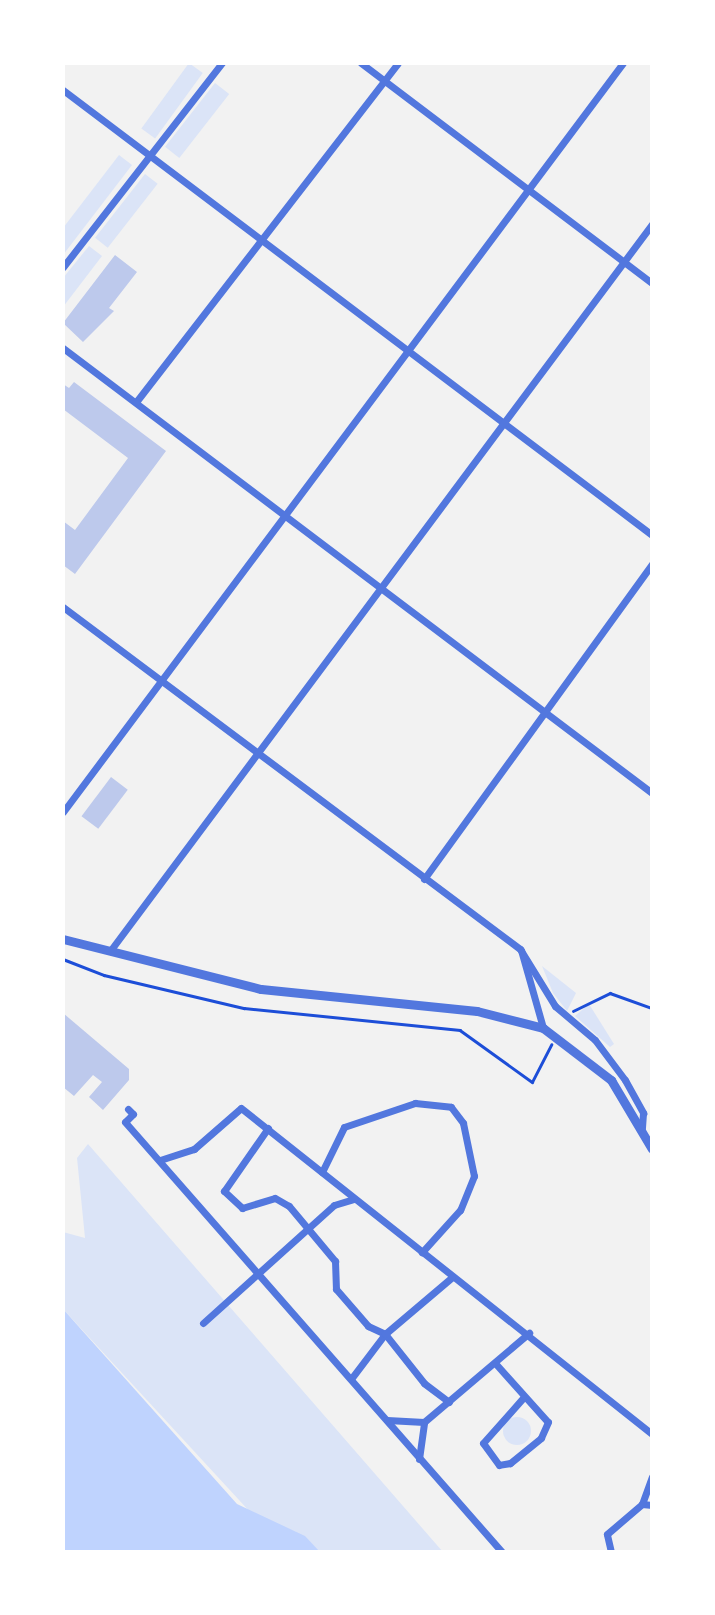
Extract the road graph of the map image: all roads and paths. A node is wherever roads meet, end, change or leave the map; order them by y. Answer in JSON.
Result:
{"nodes":[{"id":1,"x":222,"y":63,"type":"edge"},
{"id":2,"x":361,"y":63,"type":"edge"},
{"id":3,"x":398,"y":63,"type":"edge"},
{"id":4,"x":622,"y":63,"type":"edge"},
{"id":5,"x":384,"y":81,"type":"junction"},
{"id":6,"x":63,"y":90,"type":"edge"},
{"id":7,"x":150,"y":156,"type":"junction"},
{"id":8,"x":529,"y":189,"type":"junction"},
{"id":9,"x":652,"y":224,"type":"edge"},
{"id":10,"x":260,"y":241,"type":"junction"},
{"id":11,"x":623,"y":261,"type":"junction"},
{"id":12,"x":63,"y":267,"type":"edge"},
{"id":13,"x":652,"y":283,"type":"edge"},
{"id":14,"x":63,"y":348,"type":"edge"},
{"id":15,"x":406,"y":350,"type":"junction"},
{"id":16,"x":136,"y":402,"type":"junction"},
{"id":17,"x":502,"y":422,"type":"junction"},
{"id":18,"x":285,"y":513,"type":"junction"},
{"id":19,"x":652,"y":535,"type":"edge"},
{"id":20,"x":652,"y":564,"type":"edge"},
{"id":21,"x":381,"y":589,"type":"junction"},
{"id":22,"x":63,"y":607,"type":"edge"},
{"id":23,"x":161,"y":681,"type":"junction"},
{"id":24,"x":545,"y":713,"type":"junction"},
{"id":25,"x":257,"y":752,"type":"junction"},
{"id":26,"x":652,"y":793,"type":"edge"},
{"id":27,"x":63,"y":812,"type":"edge"},
{"id":28,"x":424,"y":879,"type":"junction"},
{"id":29,"x":63,"y":939,"type":"edge"},
{"id":30,"x":520,"y":949,"type":"junction"},
{"id":31,"x":110,"y":951,"type":"junction"},
{"id":32,"x":63,"y":959,"type":"edge"},
{"id":33,"x":652,"y":1008,"type":"edge"},
{"id":34,"x":573,"y":1011,"type":"dead end"},
{"id":35,"x":543,"y":1028,"type":"junction"},
{"id":36,"x":552,"y":1042,"type":"dead end"},
{"id":37,"x":128,"y":1109,"type":"dead end"},
{"id":38,"x":268,"y":1128,"type":"junction"},
{"id":39,"x":642,"y":1128,"type":"junction"},
{"id":40,"x":652,"y":1149,"type":"edge"},
{"id":41,"x":160,"y":1160,"type":"junction"},
{"id":42,"x":322,"y":1172,"type":"junction"},
{"id":43,"x":356,"y":1199,"type":"junction"},
{"id":44,"x":311,"y":1226,"type":"junction"},
{"id":45,"x":422,"y":1252,"type":"junction"},
{"id":46,"x":258,"y":1272,"type":"junction"},
{"id":47,"x":451,"y":1278,"type":"junction"},
{"id":48,"x":203,"y":1323,"type":"dead end"},
{"id":49,"x":529,"y":1333,"type":"junction"},
{"id":50,"x":385,"y":1334,"type":"junction"},
{"id":51,"x":495,"y":1363,"type":"junction"},
{"id":52,"x":351,"y":1380,"type":"junction"},
{"id":53,"x":523,"y":1398,"type":"junction"},
{"id":54,"x":449,"y":1402,"type":"junction"},
{"id":55,"x":386,"y":1420,"type":"junction"},
{"id":56,"x":424,"y":1422,"type":"junction"},
{"id":57,"x":652,"y":1434,"type":"edge"},
{"id":58,"x":419,"y":1459,"type":"junction"},
{"id":59,"x":652,"y":1477,"type":"edge"},
{"id":60,"x":642,"y":1504,"type":"junction"},
{"id":61,"x":652,"y":1504,"type":"edge"},
{"id":62,"x":502,"y":1552,"type":"edge"},
{"id":63,"x":611,"y":1552,"type":"edge"}],
"edges":[{"from":1,"to":7,"type":"street"},
{"from":2,"to":5,"type":"street"},
{"from":3,"to":5,"type":"street"},
{"from":4,"to":8,"type":"street"},
{"from":5,"to":8,"type":"street"},
{"from":5,"to":10,"type":"street"},
{"from":6,"to":7,"type":"street"},
{"from":7,"to":10,"type":"street"},
{"from":7,"to":12,"type":"street"},
{"from":8,"to":11,"type":"street"},
{"from":8,"to":15,"type":"street"},
{"from":9,"to":11,"type":"street"},
{"from":10,"to":15,"type":"street"},
{"from":10,"to":16,"type":"street"},
{"from":11,"to":13,"type":"street"},
{"from":11,"to":17,"type":"street"},
{"from":14,"to":16,"type":"street"},
{"from":15,"to":17,"type":"street"},
{"from":15,"to":18,"type":"street"},
{"from":16,"to":18,"type":"street"},
{"from":17,"to":19,"type":"street"},
{"from":17,"to":21,"type":"street"},
{"from":18,"to":21,"type":"street"},
{"from":18,"to":23,"type":"street"},
{"from":20,"to":24,"type":"street"},
{"from":21,"to":24,"type":"street"},
{"from":21,"to":25,"type":"street"},
{"from":22,"to":23,"type":"street"},
{"from":23,"to":25,"type":"street"},
{"from":23,"to":27,"type":"street"},
{"from":24,"to":26,"type":"street"},
{"from":24,"to":28,"type":"street"},
{"from":25,"to":28,"type":"street"},
{"from":25,"to":31,"type":"street"},
{"from":28,"to":30,"type":"street"},
{"from":29,"to":31,"type":"street"},
{"from":30,"to":35,"type":"street"},
{"from":30,"to":39,"type":"street"},
{"from":31,"to":35,"type":"street"},
{"from":32,"to":36,"type":"path"},
{"from":33,"to":34,"type":"path"},
{"from":35,"to":39,"type":"street"},
{"from":37,"to":41,"type":"street"},
{"from":38,"to":41,"type":"street"},
{"from":38,"to":42,"type":"street"},
{"from":38,"to":44,"type":"street"},
{"from":39,"to":40,"type":"street"},
{"from":41,"to":46,"type":"street"},
{"from":42,"to":43,"type":"street"},
{"from":42,"to":45,"type":"street"},
{"from":43,"to":44,"type":"street"},
{"from":43,"to":45,"type":"street"},
{"from":44,"to":46,"type":"street"},
{"from":44,"to":50,"type":"street"},
{"from":45,"to":47,"type":"street"},
{"from":46,"to":48,"type":"street"},
{"from":46,"to":52,"type":"street"},
{"from":47,"to":49,"type":"street"},
{"from":47,"to":50,"type":"street"},
{"from":49,"to":51,"type":"street"},
{"from":49,"to":57,"type":"street"},
{"from":50,"to":52,"type":"street"},
{"from":50,"to":54,"type":"street"},
{"from":51,"to":53,"type":"street"},
{"from":51,"to":54,"type":"street"},
{"from":52,"to":55,"type":"street"},
{"from":53,"to":53,"type":"street"},
{"from":54,"to":56,"type":"street"},
{"from":55,"to":56,"type":"street"},
{"from":55,"to":58,"type":"street"},
{"from":56,"to":58,"type":"street"},
{"from":58,"to":62,"type":"street"},
{"from":59,"to":60,"type":"street"},
{"from":60,"to":61,"type":"street"},
{"from":60,"to":63,"type":"street"}]}
